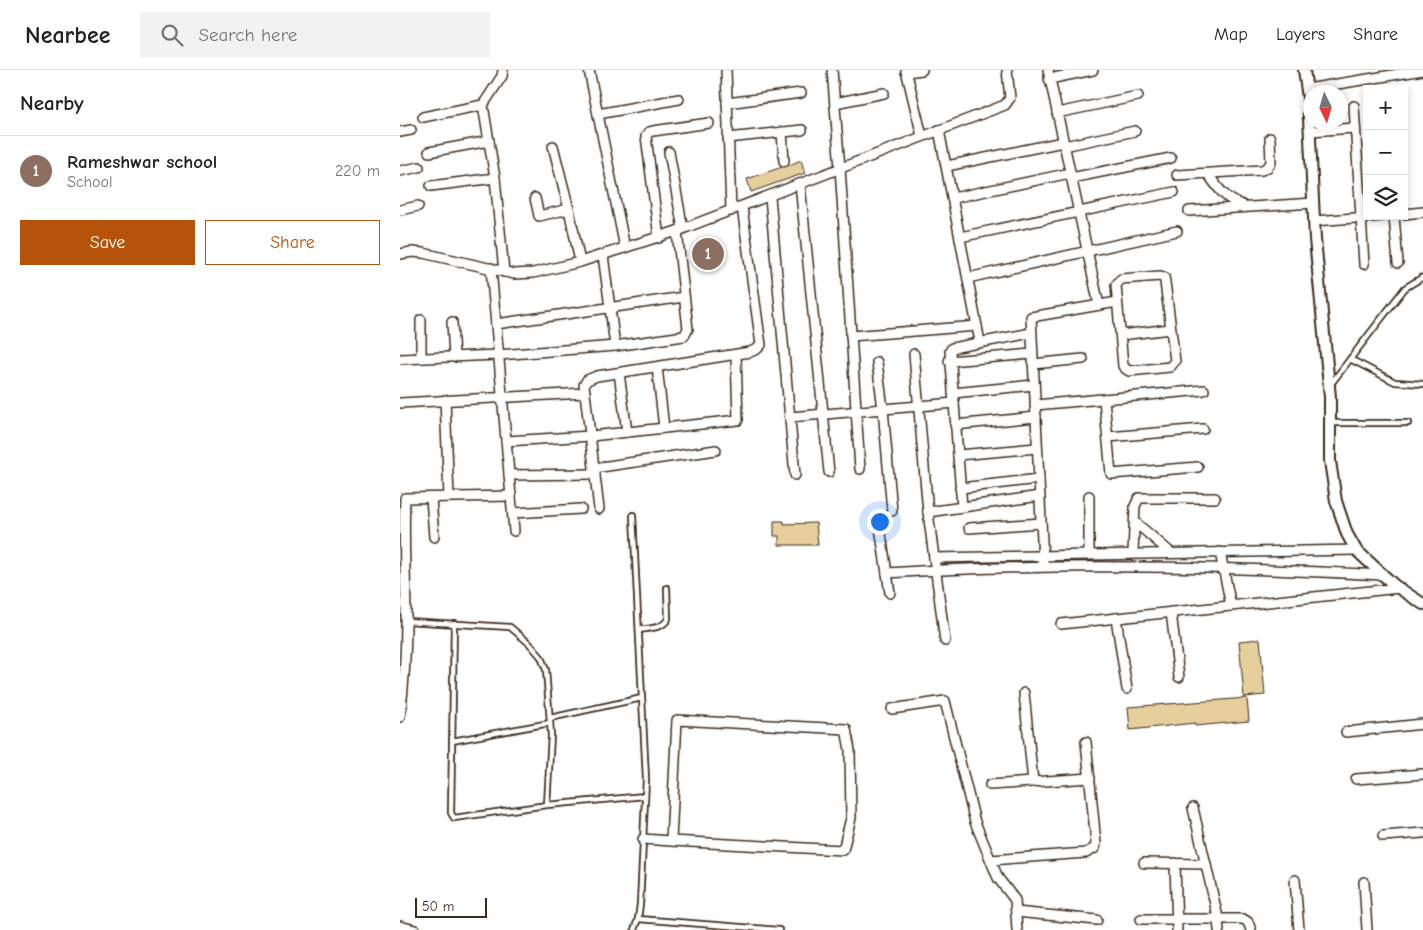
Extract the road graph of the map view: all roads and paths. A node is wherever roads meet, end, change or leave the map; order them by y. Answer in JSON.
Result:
{"nodes":[{"id":1,"x":503,"y":70,"type":"edge"},
{"id":2,"x":600,"y":70,"type":"edge"},
{"id":3,"x":726,"y":70,"type":"edge"},
{"id":4,"x":832,"y":70,"type":"edge"},
{"id":5,"x":922,"y":70,"type":"edge"},
{"id":6,"x":1006,"y":70,"type":"edge"},
{"id":7,"x":1093,"y":70,"type":"edge"},
{"id":8,"x":1304,"y":70,"type":"edge"},
{"id":9,"x":1423,"y":70,"type":"edge"},
{"id":10,"x":589,"y":71,"type":"edge"},
{"id":11,"x":906,"y":71,"type":"edge"},
{"id":12,"x":1048,"y":75,"type":"edge"},
{"id":13,"x":1306,"y":85,"type":"edge"},
{"id":14,"x":1326,"y":85,"type":"edge"},
{"id":15,"x":801,"y":93,"type":"dead end"},
{"id":16,"x":884,"y":93,"type":"dead end"},
{"id":17,"x":1138,"y":96,"type":"dead end"},
{"id":18,"x":679,"y":99,"type":"dead end"},
{"id":19,"x":727,"y":103,"type":"junction"},
{"id":20,"x":835,"y":103,"type":"junction"},
{"id":21,"x":483,"y":105,"type":"junction"},
{"id":22,"x":1354,"y":106,"type":"dead end"},
{"id":23,"x":1057,"y":113,"type":"junction"},
{"id":24,"x":598,"y":114,"type":"junction"},
{"id":25,"x":423,"y":117,"type":"dead end"},
{"id":26,"x":709,"y":123,"type":"dead end"},
{"id":27,"x":1355,"y":128,"type":"junction"},
{"id":28,"x":411,"y":130,"type":"dead end"},
{"id":29,"x":802,"y":130,"type":"dead end"},
{"id":30,"x":939,"y":130,"type":"junction"},
{"id":31,"x":1135,"y":131,"type":"dead end"},
{"id":32,"x":400,"y":132,"type":"edge"},
{"id":33,"x":782,"y":132,"type":"junction"},
{"id":34,"x":1310,"y":132,"type":"joint"},
{"id":35,"x":922,"y":136,"type":"junction"},
{"id":36,"x":728,"y":138,"type":"junction"},
{"id":37,"x":1270,"y":138,"type":"dead end"},
{"id":38,"x":489,"y":141,"type":"junction"},
{"id":39,"x":1064,"y":144,"type":"junction"},
{"id":40,"x":553,"y":146,"type":"dead end"},
{"id":41,"x":429,"y":152,"type":"dead end"},
{"id":42,"x":669,"y":152,"type":"dead end"},
{"id":43,"x":1171,"y":158,"type":"dead end"},
{"id":44,"x":784,"y":161,"type":"dead end"},
{"id":45,"x":947,"y":166,"type":"junction"},
{"id":46,"x":419,"y":167,"type":"dead end"},
{"id":47,"x":840,"y":168,"type":"junction"},
{"id":48,"x":400,"y":171,"type":"edge"},
{"id":49,"x":1208,"y":174,"type":"junction"},
{"id":50,"x":1177,"y":175,"type":"dead end"},
{"id":51,"x":1071,"y":176,"type":"junction"},
{"id":52,"x":495,"y":178,"type":"junction"},
{"id":53,"x":800,"y":184,"type":"junction"},
{"id":54,"x":431,"y":186,"type":"dead end"},
{"id":55,"x":1174,"y":192,"type":"dead end"},
{"id":56,"x":770,"y":197,"type":"junction"},
{"id":57,"x":535,"y":198,"type":"dead end"},
{"id":58,"x":953,"y":198,"type":"junction"},
{"id":59,"x":1313,"y":203,"type":"junction"},
{"id":60,"x":418,"y":206,"type":"dead end"},
{"id":61,"x":742,"y":206,"type":"junction"},
{"id":62,"x":1247,"y":207,"type":"junction"},
{"id":63,"x":569,"y":209,"type":"junction"},
{"id":64,"x":400,"y":210,"type":"edge"},
{"id":65,"x":1189,"y":210,"type":"dead end"},
{"id":66,"x":731,"y":211,"type":"junction"},
{"id":67,"x":1079,"y":212,"type":"junction"},
{"id":68,"x":1423,"y":212,"type":"edge"},
{"id":69,"x":1408,"y":214,"type":"edge"},
{"id":70,"x":1362,"y":218,"type":"junction"},
{"id":71,"x":1394,"y":220,"type":"edge"},
{"id":72,"x":1314,"y":222,"type":"junction"},
{"id":73,"x":680,"y":230,"type":"junction"},
{"id":74,"x":1177,"y":231,"type":"dead end"},
{"id":75,"x":960,"y":237,"type":"junction"},
{"id":76,"x":659,"y":238,"type":"junction"},
{"id":77,"x":625,"y":248,"type":"junction"},
{"id":78,"x":1087,"y":251,"type":"junction"},
{"id":79,"x":400,"y":254,"type":"edge"},
{"id":80,"x":603,"y":255,"type":"junction"},
{"id":81,"x":580,"y":262,"type":"junction"},
{"id":82,"x":1398,"y":263,"type":"dead end"},
{"id":83,"x":1364,"y":264,"type":"dead end"},
{"id":84,"x":491,"y":268,"type":"junction"},
{"id":85,"x":504,"y":272,"type":"junction"},
{"id":86,"x":1423,"y":277,"type":"edge"},
{"id":87,"x":968,"y":278,"type":"junction"},
{"id":88,"x":684,"y":297,"type":"junction"},
{"id":89,"x":1117,"y":302,"type":"junction"},
{"id":90,"x":1099,"y":305,"type":"junction"},
{"id":91,"x":610,"y":308,"type":"junction"},
{"id":92,"x":421,"y":320,"type":"dead end"},
{"id":93,"x":452,"y":322,"type":"dead end"},
{"id":94,"x":496,"y":324,"type":"junction"},
{"id":95,"x":977,"y":326,"type":"junction"},
{"id":96,"x":1170,"y":329,"type":"junction"},
{"id":97,"x":1031,"y":333,"type":"junction"},
{"id":98,"x":1121,"y":335,"type":"junction"},
{"id":99,"x":851,"y":336,"type":"junction"},
{"id":100,"x":980,"y":342,"type":"junction"},
{"id":101,"x":615,"y":346,"type":"junction"},
{"id":102,"x":736,"y":354,"type":"junction"},
{"id":103,"x":914,"y":354,"type":"dead end"},
{"id":104,"x":1032,"y":354,"type":"junction"},
{"id":105,"x":498,"y":355,"type":"junction"},
{"id":106,"x":454,"y":357,"type":"junction"},
{"id":107,"x":400,"y":358,"type":"edge"},
{"id":108,"x":421,"y":358,"type":"junction"},
{"id":109,"x":1083,"y":359,"type":"dead end"},
{"id":110,"x":1350,"y":359,"type":"junction"},
{"id":111,"x":949,"y":361,"type":"junction"},
{"id":112,"x":877,"y":362,"type":"dead end"},
{"id":113,"x":1032,"y":364,"type":"junction"},
{"id":114,"x":657,"y":367,"type":"junction"},
{"id":115,"x":619,"y":373,"type":"junction"},
{"id":116,"x":1423,"y":384,"type":"edge"},
{"id":117,"x":1034,"y":385,"type":"junction"},
{"id":118,"x":1329,"y":386,"type":"junction"},
{"id":119,"x":1204,"y":390,"type":"dead end"},
{"id":120,"x":585,"y":393,"type":"junction"},
{"id":121,"x":953,"y":393,"type":"junction"},
{"id":122,"x":502,"y":397,"type":"junction"},
{"id":123,"x":1104,"y":399,"type":"junction"},
{"id":124,"x":445,"y":400,"type":"junction"},
{"id":125,"x":400,"y":403,"type":"edge"},
{"id":126,"x":954,"y":403,"type":"junction"},
{"id":127,"x":1035,"y":405,"type":"junction"},
{"id":128,"x":917,"y":406,"type":"junction"},
{"id":129,"x":883,"y":409,"type":"junction"},
{"id":130,"x":856,"y":411,"type":"junction"},
{"id":131,"x":823,"y":414,"type":"junction"},
{"id":132,"x":790,"y":417,"type":"junction"},
{"id":133,"x":1036,"y":417,"type":"junction"},
{"id":134,"x":1330,"y":423,"type":"junction"},
{"id":135,"x":1408,"y":423,"type":"dead end"},
{"id":136,"x":955,"y":425,"type":"junction"},
{"id":137,"x":664,"y":428,"type":"junction"},
{"id":138,"x":1204,"y":429,"type":"dead end"},
{"id":139,"x":627,"y":432,"type":"junction"},
{"id":140,"x":590,"y":436,"type":"junction"},
{"id":141,"x":1108,"y":437,"type":"junction"},
{"id":142,"x":506,"y":441,"type":"junction"},
{"id":143,"x":1038,"y":448,"type":"junction"},
{"id":144,"x":716,"y":450,"type":"dead end"},
{"id":145,"x":958,"y":455,"type":"junction"},
{"id":146,"x":1198,"y":467,"type":"dead end"},
{"id":147,"x":860,"y":469,"type":"dead end"},
{"id":148,"x":594,"y":471,"type":"junction"},
{"id":149,"x":829,"y":472,"type":"dead end"},
{"id":150,"x":795,"y":475,"type":"dead end"},
{"id":151,"x":509,"y":476,"type":"junction"},
{"id":152,"x":1039,"y":479,"type":"junction"},
{"id":153,"x":960,"y":488,"type":"junction"},
{"id":154,"x":511,"y":496,"type":"junction"},
{"id":155,"x":1040,"y":496,"type":"junction"},
{"id":156,"x":1089,"y":496,"type":"dead end"},
{"id":157,"x":449,"y":497,"type":"junction"},
{"id":158,"x":403,"y":498,"type":"edge"},
{"id":159,"x":431,"y":498,"type":"junction"},
{"id":160,"x":1215,"y":498,"type":"dead end"},
{"id":161,"x":962,"y":507,"type":"junction"},
{"id":162,"x":581,"y":509,"type":"dead end"},
{"id":163,"x":598,"y":509,"type":"dead end"},
{"id":164,"x":892,"y":510,"type":"dead end"},
{"id":165,"x":928,"y":512,"type":"junction"},
{"id":166,"x":513,"y":513,"type":"junction"},
{"id":167,"x":633,"y":515,"type":"dead end"},
{"id":168,"x":879,"y":521,"type":"dead end"},
{"id":169,"x":1135,"y":522,"type":"junction"},
{"id":170,"x":1041,"y":523,"type":"junction"},
{"id":171,"x":969,"y":528,"type":"dead end"},
{"id":172,"x":514,"y":531,"type":"dead end"},
{"id":173,"x":434,"y":538,"type":"dead end"},
{"id":174,"x":1356,"y":550,"type":"junction"},
{"id":175,"x":1220,"y":552,"type":"junction"},
{"id":176,"x":1171,"y":553,"type":"junction"},
{"id":177,"x":1134,"y":554,"type":"junction"},
{"id":178,"x":1043,"y":555,"type":"junction"},
{"id":179,"x":1089,"y":556,"type":"junction"},
{"id":180,"x":934,"y":558,"type":"junction"},
{"id":181,"x":1044,"y":568,"type":"junction"},
{"id":182,"x":1223,"y":568,"type":"junction"},
{"id":183,"x":936,"y":570,"type":"junction"},
{"id":184,"x":887,"y":573,"type":"junction"},
{"id":185,"x":1383,"y":575,"type":"junction"},
{"id":186,"x":667,"y":588,"type":"dead end"},
{"id":187,"x":1399,"y":588,"type":"junction"},
{"id":188,"x":890,"y":593,"type":"dead end"},
{"id":189,"x":1423,"y":604,"type":"edge"},
{"id":190,"x":1231,"y":606,"type":"junction"},
{"id":191,"x":1171,"y":612,"type":"junction"},
{"id":192,"x":1116,"y":618,"type":"junction"},
{"id":193,"x":406,"y":621,"type":"junction"},
{"id":194,"x":454,"y":623,"type":"junction"},
{"id":195,"x":1061,"y":624,"type":"dead end"},
{"id":196,"x":639,"y":630,"type":"junction"},
{"id":197,"x":945,"y":640,"type":"dead end"},
{"id":198,"x":1179,"y":677,"type":"dead end"},
{"id":199,"x":1127,"y":689,"type":"dead end"},
{"id":200,"x":1024,"y":693,"type":"dead end"},
{"id":201,"x":642,"y":698,"type":"junction"},
{"id":202,"x":892,"y":709,"type":"dead end"},
{"id":203,"x":400,"y":717,"type":"edge"},
{"id":204,"x":550,"y":721,"type":"junction"},
{"id":205,"x":1423,"y":724,"type":"edge"},
{"id":206,"x":1346,"y":732,"type":"dead end"},
{"id":207,"x":452,"y":741,"type":"junction"},
{"id":208,"x":1086,"y":742,"type":"dead end"},
{"id":209,"x":1423,"y":774,"type":"edge"},
{"id":210,"x":1090,"y":778,"type":"junction"},
{"id":211,"x":1356,"y":779,"type":"dead end"},
{"id":212,"x":1033,"y":782,"type":"junction"},
{"id":213,"x":990,"y":785,"type":"dead end"},
{"id":214,"x":645,"y":796,"type":"junction"},
{"id":215,"x":547,"y":805,"type":"junction"},
{"id":216,"x":1193,"y":808,"type":"dead end"},
{"id":217,"x":1423,"y":833,"type":"edge"},
{"id":218,"x":1383,"y":836,"type":"dead end"},
{"id":219,"x":643,"y":839,"type":"junction"},
{"id":220,"x":671,"y":841,"type":"junction"},
{"id":221,"x":991,"y":860,"type":"junction"},
{"id":222,"x":1144,"y":863,"type":"dead end"},
{"id":223,"x":1175,"y":863,"type":"junction"},
{"id":224,"x":1206,"y":864,"type":"junction"},
{"id":225,"x":1295,"y":880,"type":"dead end"},
{"id":226,"x":1364,"y":882,"type":"dead end"},
{"id":227,"x":1016,"y":912,"type":"junction"},
{"id":228,"x":638,"y":919,"type":"junction"},
{"id":229,"x":1141,"y":919,"type":"dead end"},
{"id":230,"x":1097,"y":920,"type":"dead end"},
{"id":231,"x":1177,"y":920,"type":"junction"},
{"id":232,"x":1218,"y":920,"type":"junction"},
{"id":233,"x":400,"y":926,"type":"edge"},
{"id":234,"x":415,"y":930,"type":"edge"},
{"id":235,"x":634,"y":930,"type":"edge"},
{"id":236,"x":779,"y":930,"type":"edge"},
{"id":237,"x":1017,"y":930,"type":"edge"},
{"id":238,"x":1177,"y":930,"type":"edge"},
{"id":239,"x":1219,"y":930,"type":"edge"},
{"id":240,"x":1251,"y":930,"type":"edge"},
{"id":241,"x":1300,"y":930,"type":"edge"},
{"id":242,"x":1367,"y":930,"type":"edge"}],
"edges":[{"from":1,"to":21,"type":"street"},
{"from":2,"to":10,"type":"street"},
{"from":3,"to":19,"type":"street"},
{"from":4,"to":20,"type":"street"},
{"from":5,"to":11,"type":"street"},
{"from":6,"to":30,"type":"street"},
{"from":7,"to":12,"type":"street"},
{"from":8,"to":13,"type":"street"},
{"from":9,"to":14,"type":"street"},
{"from":10,"to":24,"type":"street"},
{"from":11,"to":35,"type":"street"},
{"from":12,"to":23,"type":"street"},
{"from":15,"to":19,"type":"street"},
{"from":16,"to":20,"type":"street"},
{"from":17,"to":23,"type":"street"},
{"from":18,"to":24,"type":"street"},
{"from":19,"to":36,"type":"street"},
{"from":20,"to":47,"type":"street"},
{"from":21,"to":25,"type":"street"},
{"from":21,"to":38,"type":"street"},
{"from":22,"to":27,"type":"street"},
{"from":23,"to":39,"type":"street"},
{"from":24,"to":77,"type":"street"},
{"from":26,"to":76,"type":"street"},
{"from":27,"to":34,"type":"street"},
{"from":27,"to":70,"type":"street"},
{"from":28,"to":32,"type":"street"},
{"from":29,"to":33,"type":"street"},
{"from":30,"to":35,"type":"street"},
{"from":30,"to":45,"type":"street"},
{"from":31,"to":39,"type":"street"},
{"from":33,"to":36,"type":"street"},
{"from":33,"to":44,"type":"street"},
{"from":34,"to":59,"type":"street"},
{"from":35,"to":47,"type":"street"},
{"from":36,"to":66,"type":"street"},
{"from":37,"to":49,"type":"street"},
{"from":38,"to":41,"type":"street"},
{"from":38,"to":52,"type":"street"},
{"from":39,"to":45,"type":"street"},
{"from":39,"to":51,"type":"street"},
{"from":40,"to":63,"type":"street"},
{"from":42,"to":73,"type":"street"},
{"from":43,"to":51,"type":"street"},
{"from":45,"to":58,"type":"street"},
{"from":46,"to":48,"type":"street"},
{"from":47,"to":53,"type":"street"},
{"from":47,"to":99,"type":"street"},
{"from":49,"to":50,"type":"street"},
{"from":49,"to":62,"type":"street"},
{"from":51,"to":58,"type":"street"},
{"from":51,"to":67,"type":"street"},
{"from":52,"to":54,"type":"street"},
{"from":52,"to":85,"type":"street"},
{"from":53,"to":56,"type":"street"},
{"from":53,"to":131,"type":"street"},
{"from":55,"to":67,"type":"street"},
{"from":56,"to":61,"type":"street"},
{"from":56,"to":132,"type":"street"},
{"from":57,"to":63,"type":"street"},
{"from":58,"to":75,"type":"street"},
{"from":59,"to":62,"type":"street"},
{"from":59,"to":72,"type":"street"},
{"from":60,"to":64,"type":"street"},
{"from":61,"to":66,"type":"street"},
{"from":61,"to":102,"type":"street"},
{"from":62,"to":65,"type":"street"},
{"from":63,"to":81,"type":"street"},
{"from":66,"to":73,"type":"street"},
{"from":67,"to":75,"type":"street"},
{"from":67,"to":78,"type":"street"},
{"from":68,"to":69,"type":"street"},
{"from":70,"to":72,"type":"street"},
{"from":70,"to":83,"type":"street"},
{"from":71,"to":82,"type":"street"},
{"from":72,"to":118,"type":"street"},
{"from":73,"to":76,"type":"street"},
{"from":73,"to":88,"type":"street"},
{"from":74,"to":78,"type":"street"},
{"from":75,"to":87,"type":"street"},
{"from":76,"to":77,"type":"street"},
{"from":77,"to":80,"type":"street"},
{"from":78,"to":87,"type":"street"},
{"from":78,"to":90,"type":"street"},
{"from":79,"to":84,"type":"street"},
{"from":80,"to":81,"type":"street"},
{"from":80,"to":91,"type":"street"},
{"from":81,"to":85,"type":"street"},
{"from":84,"to":85,"type":"street"},
{"from":84,"to":94,"type":"street"},
{"from":86,"to":110,"type":"lane"},
{"from":87,"to":95,"type":"street"},
{"from":88,"to":91,"type":"street"},
{"from":88,"to":101,"type":"street"},
{"from":89,"to":90,"type":"street"},
{"from":89,"to":96,"type":"street"},
{"from":89,"to":98,"type":"street"},
{"from":90,"to":97,"type":"street"},
{"from":91,"to":94,"type":"street"},
{"from":91,"to":101,"type":"street"},
{"from":92,"to":108,"type":"street"},
{"from":93,"to":106,"type":"street"},
{"from":94,"to":105,"type":"street"},
{"from":95,"to":99,"type":"street"},
{"from":95,"to":100,"type":"street"},
{"from":96,"to":98,"type":"street"},
{"from":96,"to":98,"type":"street"},
{"from":97,"to":100,"type":"street"},
{"from":97,"to":104,"type":"street"},
{"from":99,"to":130,"type":"street"},
{"from":100,"to":111,"type":"street"},
{"from":101,"to":105,"type":"street"},
{"from":102,"to":114,"type":"street"},
{"from":102,"to":137,"type":"street"},
{"from":103,"to":128,"type":"street"},
{"from":104,"to":111,"type":"street"},
{"from":104,"to":113,"type":"street"},
{"from":105,"to":106,"type":"street"},
{"from":105,"to":122,"type":"street"},
{"from":106,"to":108,"type":"street"},
{"from":107,"to":108,"type":"street"},
{"from":109,"to":113,"type":"street"},
{"from":110,"to":116,"type":"lane"},
{"from":110,"to":118,"type":"lane"},
{"from":111,"to":121,"type":"street"},
{"from":112,"to":129,"type":"street"},
{"from":113,"to":117,"type":"street"},
{"from":114,"to":115,"type":"street"},
{"from":114,"to":137,"type":"street"},
{"from":115,"to":120,"type":"street"},
{"from":115,"to":139,"type":"street"},
{"from":117,"to":121,"type":"street"},
{"from":117,"to":127,"type":"street"},
{"from":118,"to":134,"type":"street"},
{"from":119,"to":123,"type":"street"},
{"from":120,"to":122,"type":"street"},
{"from":120,"to":140,"type":"street"},
{"from":121,"to":126,"type":"street"},
{"from":122,"to":124,"type":"street"},
{"from":122,"to":142,"type":"street"},
{"from":123,"to":127,"type":"street"},
{"from":123,"to":141,"type":"street"},
{"from":124,"to":125,"type":"street"},
{"from":124,"to":157,"type":"street"},
{"from":126,"to":128,"type":"street"},
{"from":126,"to":136,"type":"street"},
{"from":127,"to":133,"type":"street"},
{"from":128,"to":129,"type":"street"},
{"from":128,"to":165,"type":"street"},
{"from":129,"to":130,"type":"street"},
{"from":129,"to":164,"type":"street"},
{"from":130,"to":131,"type":"street"},
{"from":130,"to":147,"type":"street"},
{"from":131,"to":132,"type":"street"},
{"from":131,"to":149,"type":"street"},
{"from":132,"to":150,"type":"street"},
{"from":133,"to":136,"type":"street"},
{"from":133,"to":143,"type":"street"},
{"from":134,"to":135,"type":"lane"},
{"from":134,"to":174,"type":"street"},
{"from":136,"to":145,"type":"street"},
{"from":137,"to":139,"type":"street"},
{"from":138,"to":141,"type":"street"},
{"from":139,"to":140,"type":"street"},
{"from":140,"to":142,"type":"street"},
{"from":140,"to":148,"type":"street"},
{"from":141,"to":146,"type":"street"},
{"from":142,"to":151,"type":"street"},
{"from":143,"to":145,"type":"street"},
{"from":143,"to":152,"type":"street"},
{"from":144,"to":148,"type":"street"},
{"from":145,"to":153,"type":"street"},
{"from":148,"to":151,"type":"street"},
{"from":148,"to":163,"type":"street"},
{"from":151,"to":154,"type":"street"},
{"from":152,"to":153,"type":"street"},
{"from":152,"to":155,"type":"street"},
{"from":153,"to":161,"type":"street"},
{"from":154,"to":157,"type":"street"},
{"from":154,"to":166,"type":"street"},
{"from":155,"to":161,"type":"street"},
{"from":155,"to":170,"type":"street"},
{"from":156,"to":179,"type":"street"},
{"from":157,"to":159,"type":"street"},
{"from":158,"to":159,"type":"street"},
{"from":158,"to":193,"type":"street"},
{"from":159,"to":173,"type":"street"},
{"from":160,"to":169,"type":"street"},
{"from":161,"to":165,"type":"street"},
{"from":162,"to":166,"type":"street"},
{"from":165,"to":180,"type":"street"},
{"from":166,"to":172,"type":"street"},
{"from":167,"to":196,"type":"lane"},
{"from":168,"to":184,"type":"street"},
{"from":169,"to":176,"type":"street"},
{"from":169,"to":177,"type":"street"},
{"from":170,"to":171,"type":"street"},
{"from":170,"to":178,"type":"street"},
{"from":174,"to":175,"type":"street"},
{"from":174,"to":185,"type":"street"},
{"from":175,"to":176,"type":"street"},
{"from":175,"to":182,"type":"street"},
{"from":176,"to":177,"type":"street"},
{"from":177,"to":179,"type":"street"},
{"from":178,"to":179,"type":"street"},
{"from":178,"to":180,"type":"street"},
{"from":178,"to":181,"type":"street"},
{"from":180,"to":183,"type":"street"},
{"from":181,"to":182,"type":"street"},
{"from":181,"to":183,"type":"street"},
{"from":182,"to":185,"type":"street"},
{"from":182,"to":190,"type":"street"},
{"from":183,"to":184,"type":"street"},
{"from":183,"to":197,"type":"street"},
{"from":184,"to":188,"type":"street"},
{"from":185,"to":187,"type":"street"},
{"from":186,"to":196,"type":"lane"},
{"from":187,"to":189,"type":"street"},
{"from":187,"to":190,"type":"street"},
{"from":190,"to":191,"type":"street"},
{"from":191,"to":192,"type":"street"},
{"from":191,"to":198,"type":"street"},
{"from":192,"to":195,"type":"street"},
{"from":192,"to":199,"type":"street"},
{"from":193,"to":194,"type":"lane"},
{"from":193,"to":203,"type":"street"},
{"from":194,"to":204,"type":"lane"},
{"from":194,"to":207,"type":"lane"},
{"from":196,"to":201,"type":"lane"},
{"from":200,"to":212,"type":"street"},
{"from":201,"to":204,"type":"lane"},
{"from":201,"to":214,"type":"lane"},
{"from":202,"to":221,"type":"street"},
{"from":204,"to":207,"type":"lane"},
{"from":204,"to":215,"type":"lane"},
{"from":205,"to":206,"type":"street"},
{"from":207,"to":215,"type":"lane"},
{"from":208,"to":210,"type":"street"},
{"from":209,"to":211,"type":"street"},
{"from":210,"to":212,"type":"street"},
{"from":210,"to":221,"type":"street"},
{"from":212,"to":213,"type":"street"},
{"from":214,"to":215,"type":"lane"},
{"from":214,"to":219,"type":"lane"},
{"from":216,"to":224,"type":"street"},
{"from":217,"to":218,"type":"street"},
{"from":219,"to":220,"type":"street"},
{"from":219,"to":228,"type":"lane"},
{"from":220,"to":220,"type":"street"},
{"from":221,"to":227,"type":"street"},
{"from":222,"to":223,"type":"street"},
{"from":223,"to":224,"type":"street"},
{"from":223,"to":231,"type":"street"},
{"from":224,"to":232,"type":"street"},
{"from":225,"to":241,"type":"street"},
{"from":226,"to":242,"type":"street"},
{"from":227,"to":230,"type":"street"},
{"from":227,"to":237,"type":"street"},
{"from":228,"to":235,"type":"lane"},
{"from":228,"to":236,"type":"lane"},
{"from":229,"to":231,"type":"street"},
{"from":231,"to":232,"type":"street"},
{"from":231,"to":238,"type":"street"},
{"from":232,"to":239,"type":"street"},
{"from":232,"to":240,"type":"street"},
{"from":233,"to":234,"type":"street"}]}
